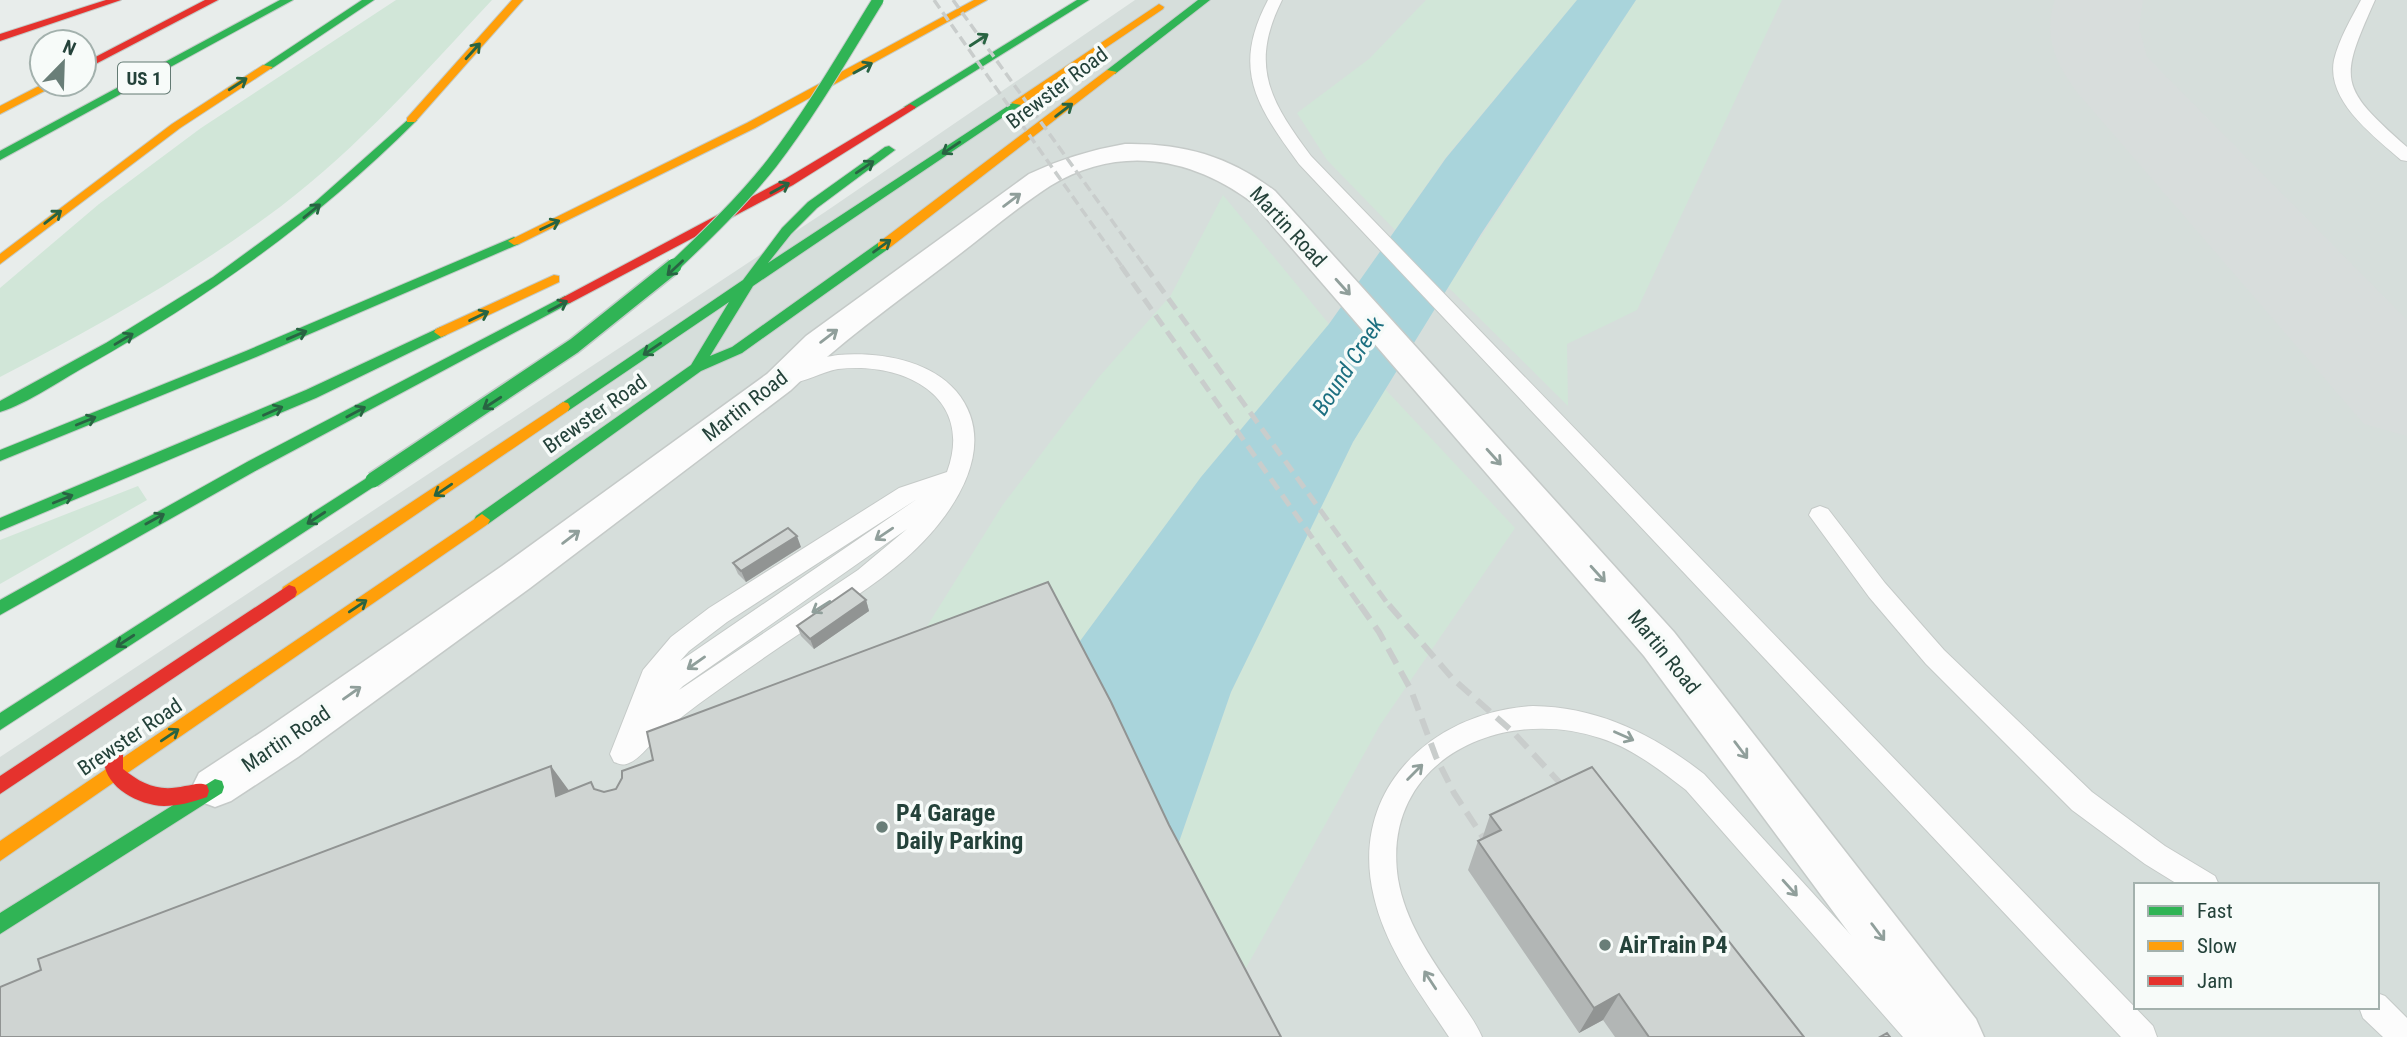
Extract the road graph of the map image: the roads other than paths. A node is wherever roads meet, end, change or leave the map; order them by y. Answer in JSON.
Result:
{"nodes":[{"id":1,"x":116,"y":0,"type":"edge"},
{"id":2,"x":214,"y":0,"type":"edge"},
{"id":3,"x":288,"y":0,"type":"edge"},
{"id":4,"x":369,"y":0,"type":"edge"},
{"id":5,"x":519,"y":0,"type":"edge"},
{"id":6,"x":878,"y":0,"type":"edge"},
{"id":7,"x":982,"y":0,"type":"edge"},
{"id":8,"x":1084,"y":0,"type":"edge"},
{"id":9,"x":1099,"y":0,"type":"edge"},
{"id":10,"x":1170,"y":0,"type":"edge"},
{"id":11,"x":1205,"y":0,"type":"edge"},
{"id":12,"x":1275,"y":0,"type":"edge"},
{"id":13,"x":2368,"y":0,"type":"edge"},
{"id":14,"x":0,"y":38,"type":"edge"},
{"id":15,"x":1038,"y":48,"type":"dead end"},
{"id":16,"x":98,"y":60,"type":"edge"},
{"id":17,"x":28,"y":96,"type":"edge"},
{"id":18,"x":0,"y":111,"type":"edge"},
{"id":19,"x":1282,"y":128,"type":"joint"},
{"id":20,"x":808,"y":144,"type":"dead end"},
{"id":21,"x":898,"y":144,"type":"dead end"},
{"id":22,"x":0,"y":156,"type":"edge"},
{"id":23,"x":2407,"y":156,"type":"edge"},
{"id":24,"x":729,"y":188,"type":"dead end"},
{"id":25,"x":0,"y":260,"type":"edge"},
{"id":26,"x":573,"y":269,"type":"dead end"},
{"id":27,"x":750,"y":284,"type":"junction"},
{"id":28,"x":696,"y":369,"type":"junction"},
{"id":29,"x":779,"y":382,"type":"junction"},
{"id":30,"x":0,"y":407,"type":"edge"},
{"id":31,"x":0,"y":456,"type":"edge"},
{"id":32,"x":956,"y":476,"type":"junction"},
{"id":33,"x":1820,"y":515,"type":"dead end"},
{"id":34,"x":0,"y":525,"type":"edge"},
{"id":35,"x":0,"y":608,"type":"edge"},
{"id":36,"x":152,"y":684,"type":"junction"},
{"id":37,"x":0,"y":722,"type":"edge"},
{"id":38,"x":623,"y":754,"type":"junction"},
{"id":39,"x":114,"y":774,"type":"junction"},
{"id":40,"x":627,"y":779,"type":"edge"},
{"id":41,"x":0,"y":786,"type":"edge"},
{"id":42,"x":215,"y":787,"type":"junction"},
{"id":43,"x":0,"y":852,"type":"edge"},
{"id":44,"x":2202,"y":883,"type":"edge"},
{"id":45,"x":0,"y":924,"type":"edge"},
{"id":46,"x":2376,"y":1009,"type":"edge"},
{"id":47,"x":1467,"y":1037,"type":"edge"},
{"id":48,"x":1923,"y":1037,"type":"edge"},
{"id":49,"x":1958,"y":1037,"type":"edge"},
{"id":50,"x":2142,"y":1037,"type":"edge"},
{"id":51,"x":2405,"y":1037,"type":"edge"}],
"edges":[{"from":1,"to":14,"type":"main road"},
{"from":2,"to":16,"type":"main road"},
{"from":3,"to":22,"type":"main road","number":"US 1"},
{"from":25,"to":4,"type":"main road","one_way":true},
{"from":30,"to":5,"type":"main road","one_way":true},
{"from":6,"to":37,"type":"main road","one_way":true,"bridge":true},
{"from":31,"to":7,"type":"main road","one_way":true},
{"from":35,"to":8,"type":"main road","one_way":true},
{"from":9,"to":15,"type":"main road"},
{"from":10,"to":27,"type":"main road","name":"Brewster Road","one_way":true},
{"from":28,"to":11,"type":"main road","name":"Brewster Road","one_way":true},
{"from":12,"to":19,"type":"lane"},
{"from":13,"to":23,"type":"lane"},
{"from":17,"to":18,"type":"main road"},
{"from":19,"to":50,"type":"lane"},
{"from":20,"to":24,"type":"main road"},
{"from":27,"to":21,"type":"main road","one_way":true},
{"from":34,"to":26,"type":"main road","one_way":true},
{"from":27,"to":28,"type":"main road"},
{"from":27,"to":36,"type":"main road","name":"Brewster Road","one_way":true},
{"from":39,"to":28,"type":"main road","name":"Brewster Road","one_way":true},
{"from":29,"to":32,"type":"lane"},
{"from":42,"to":29,"type":"street","name":"Martin Road","one_way":true},
{"from":29,"to":49,"type":"street","name":"Martin Road","one_way":true},
{"from":32,"to":38,"type":"lane","one_way":true},
{"from":32,"to":38,"type":"lane","one_way":true},
{"from":33,"to":44,"type":"lane"},
{"from":36,"to":39,"type":"main road"},
{"from":36,"to":41,"type":"main road","name":"Brewster Road"},
{"from":38,"to":40,"type":"lane"},
{"from":39,"to":42,"type":"main road"},
{"from":39,"to":43,"type":"main road","name":"Brewster Road"},
{"from":42,"to":45,"type":"main road"},
{"from":46,"to":51,"type":"lane"},
{"from":47,"to":48,"type":"lane","one_way":true}]}
